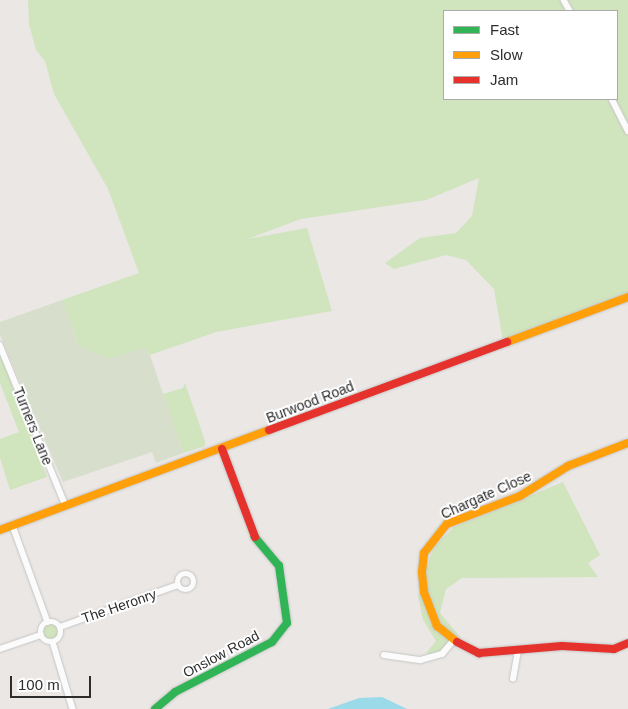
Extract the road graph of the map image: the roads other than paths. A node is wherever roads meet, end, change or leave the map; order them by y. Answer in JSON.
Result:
{"nodes":[{"id":1,"x":612,"y":100,"type":"edge"},
{"id":2,"x":628,"y":131,"type":"edge"},
{"id":3,"x":628,"y":297,"type":"edge"},
{"id":4,"x":0,"y":345,"type":"edge"},
{"id":5,"x":628,"y":443,"type":"edge"},
{"id":6,"x":222,"y":449,"type":"junction"},
{"id":7,"x":66,"y":506,"type":"junction"},
{"id":8,"x":13,"y":526,"type":"junction"},
{"id":9,"x":0,"y":530,"type":"edge"},
{"id":10,"x":178,"y":585,"type":"dead end"},
{"id":11,"x":48,"y":622,"type":"junction"},
{"id":12,"x":60,"y":627,"type":"junction"},
{"id":13,"x":41,"y":635,"type":"junction"},
{"id":14,"x":454,"y":640,"type":"junction"},
{"id":15,"x":53,"y":642,"type":"junction"},
{"id":16,"x":628,"y":643,"type":"edge"},
{"id":17,"x":0,"y":649,"type":"edge"},
{"id":18,"x":518,"y":652,"type":"junction"},
{"id":19,"x":384,"y":655,"type":"dead end"},
{"id":20,"x":513,"y":679,"type":"dead end"},
{"id":21,"x":72,"y":709,"type":"edge"},
{"id":22,"x":155,"y":709,"type":"edge"}],
"edges":[{"from":1,"to":2,"type":"street"},
{"from":3,"to":6,"type":"street","name":"Burwood Road"},
{"from":4,"to":7,"type":"street","name":"Turners Lane"},
{"from":5,"to":14,"type":"street","name":"Chargate Close"},
{"from":6,"to":7,"type":"street","name":"Burwood Road"},
{"from":6,"to":22,"type":"street","name":"Onslow Road"},
{"from":7,"to":8,"type":"street","name":"Burwood Road"},
{"from":8,"to":9,"type":"street","name":"Burwood Road"},
{"from":8,"to":11,"type":"street"},
{"from":10,"to":12,"type":"street","name":"The Heronry"},
{"from":11,"to":12,"type":"street"},
{"from":11,"to":13,"type":"street"},
{"from":12,"to":15,"type":"street"},
{"from":13,"to":15,"type":"street"},
{"from":13,"to":17,"type":"street"},
{"from":14,"to":18,"type":"street","name":"Chargate Close"},
{"from":14,"to":19,"type":"street"},
{"from":15,"to":21,"type":"street"},
{"from":16,"to":18,"type":"street","name":"Chargate Close"},
{"from":18,"to":20,"type":"street"}]}
